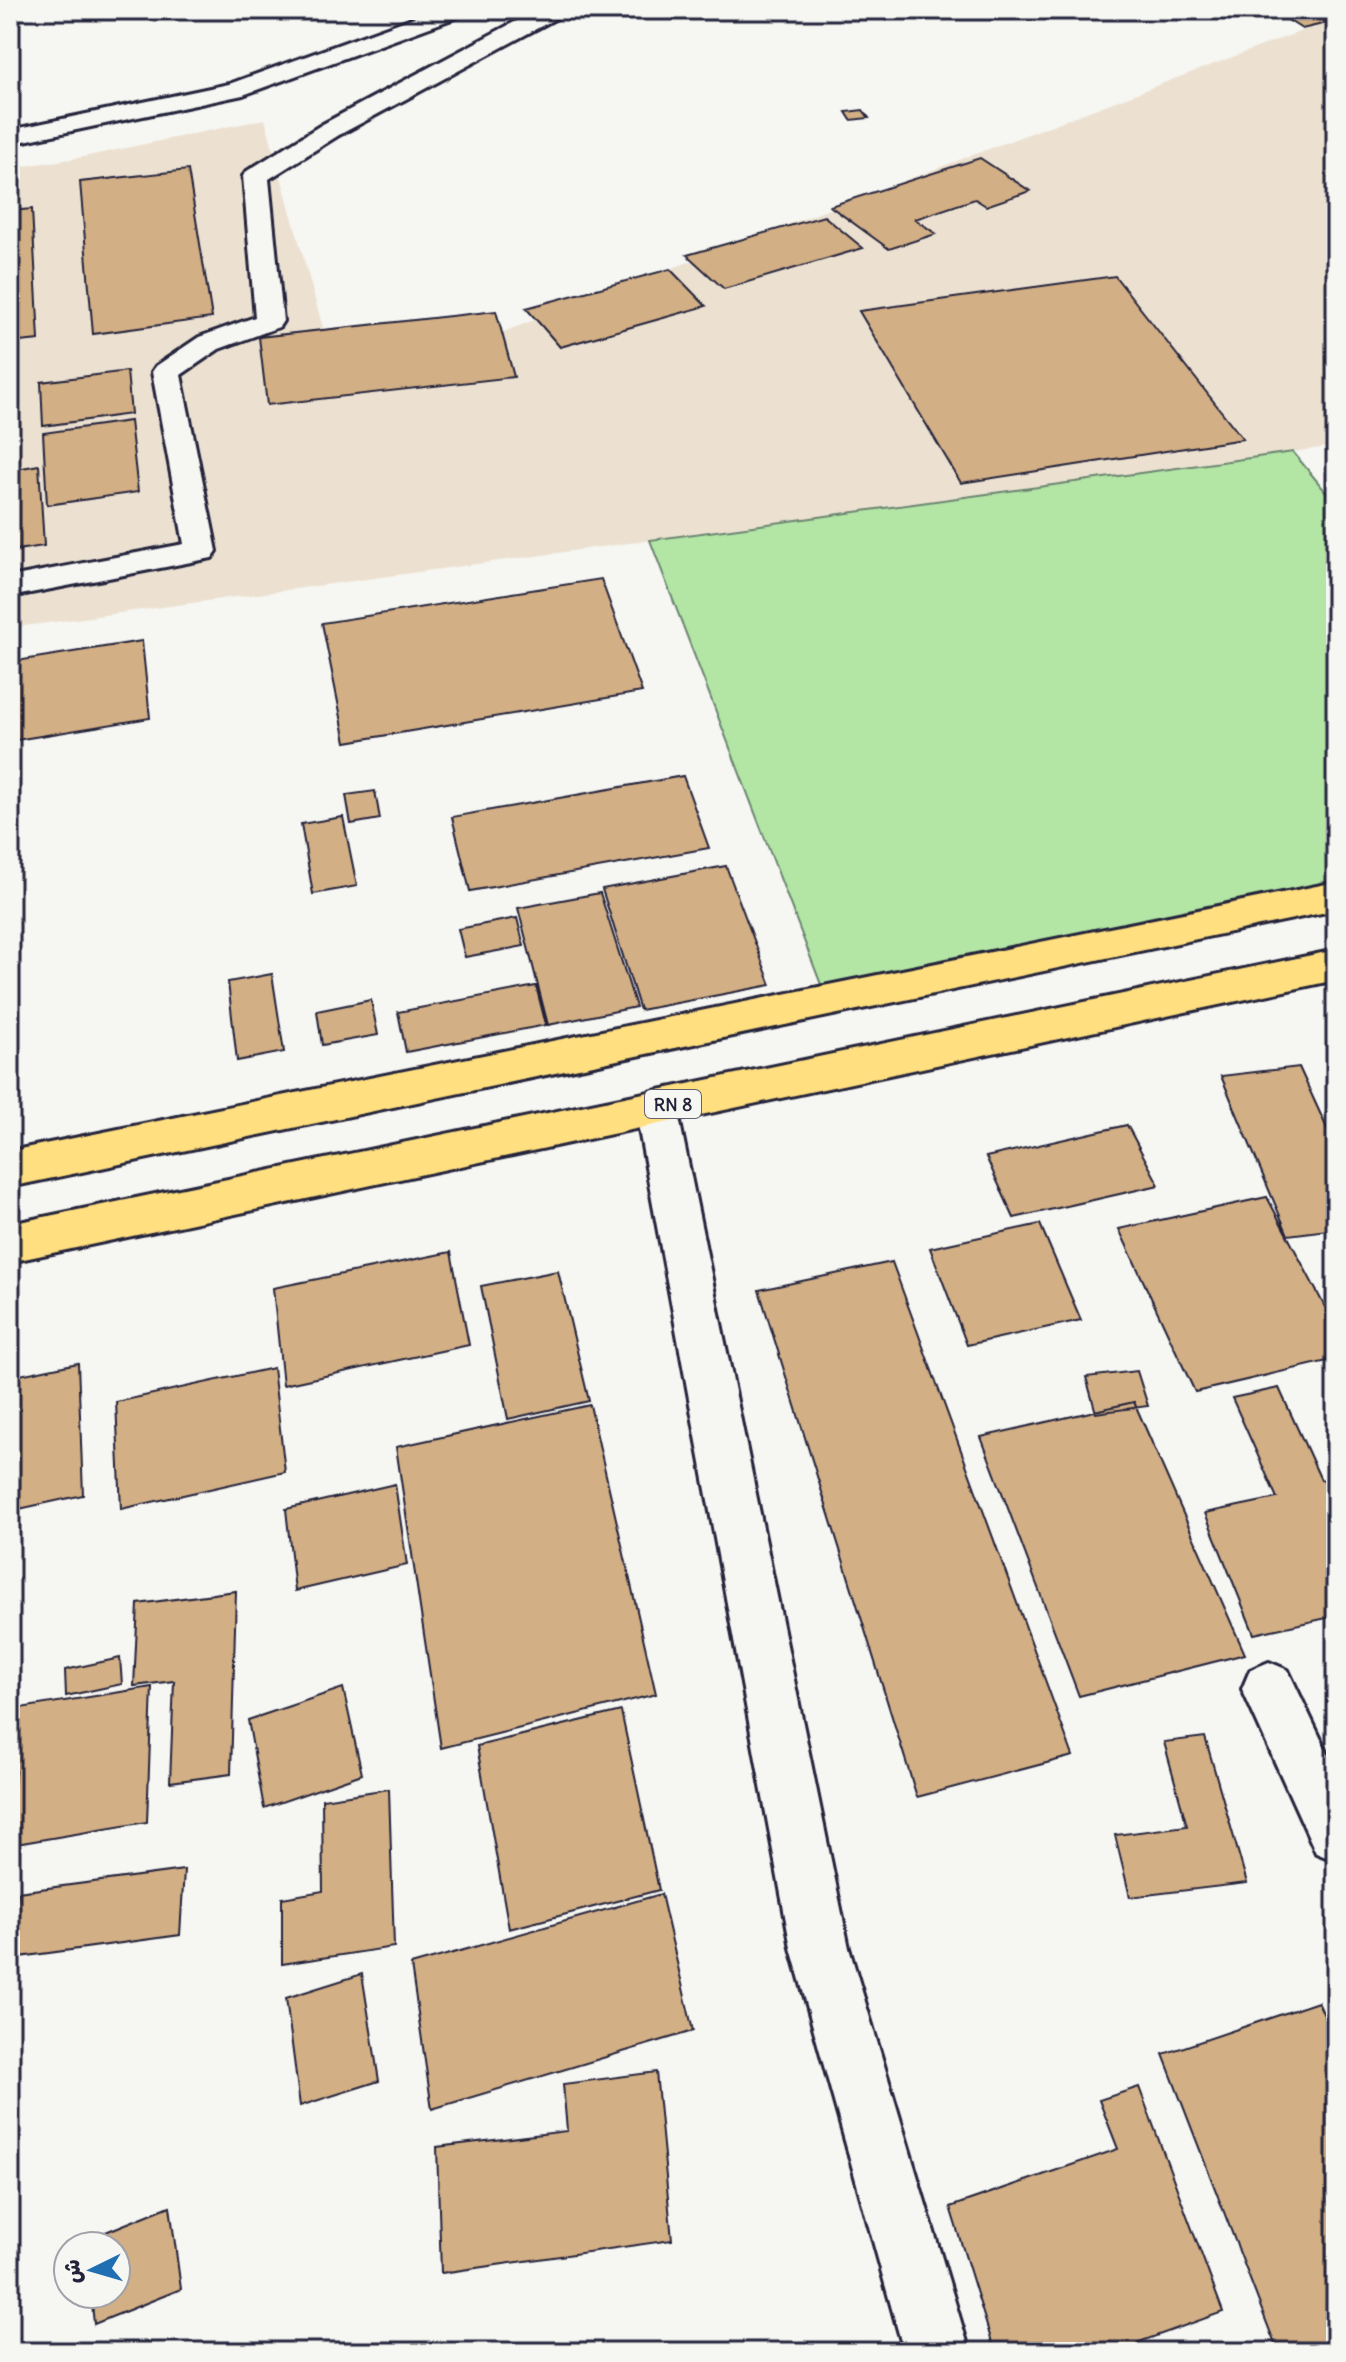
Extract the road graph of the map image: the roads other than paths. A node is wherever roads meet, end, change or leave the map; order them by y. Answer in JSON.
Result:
{"nodes":[{"id":1,"x":455,"y":10,"type":"edge"},
{"id":2,"x":554,"y":10,"type":"edge"},
{"id":3,"x":10,"y":137,"type":"edge"},
{"id":4,"x":10,"y":587,"type":"edge"},
{"id":5,"x":1336,"y":896,"type":"edge"},
{"id":6,"x":1336,"y":965,"type":"edge"},
{"id":7,"x":656,"y":1108,"type":"junction"},
{"id":8,"x":10,"y":1169,"type":"edge"},
{"id":9,"x":10,"y":1243,"type":"edge"},
{"id":10,"x":1269,"y":1689,"type":"dead end"},
{"id":11,"x":1336,"y":1833,"type":"edge"},
{"id":12,"x":937,"y":2352,"type":"edge"}],
"edges":[{"from":1,"to":3,"type":"street"},
{"from":2,"to":4,"type":"street"},
{"from":5,"to":8,"type":"main road"},
{"from":6,"to":7,"type":"main road","number":"RN 8"},
{"from":7,"to":9,"type":"main road","number":"RN 8"},
{"from":7,"to":12,"type":"street"},
{"from":10,"to":11,"type":"street"}]}
